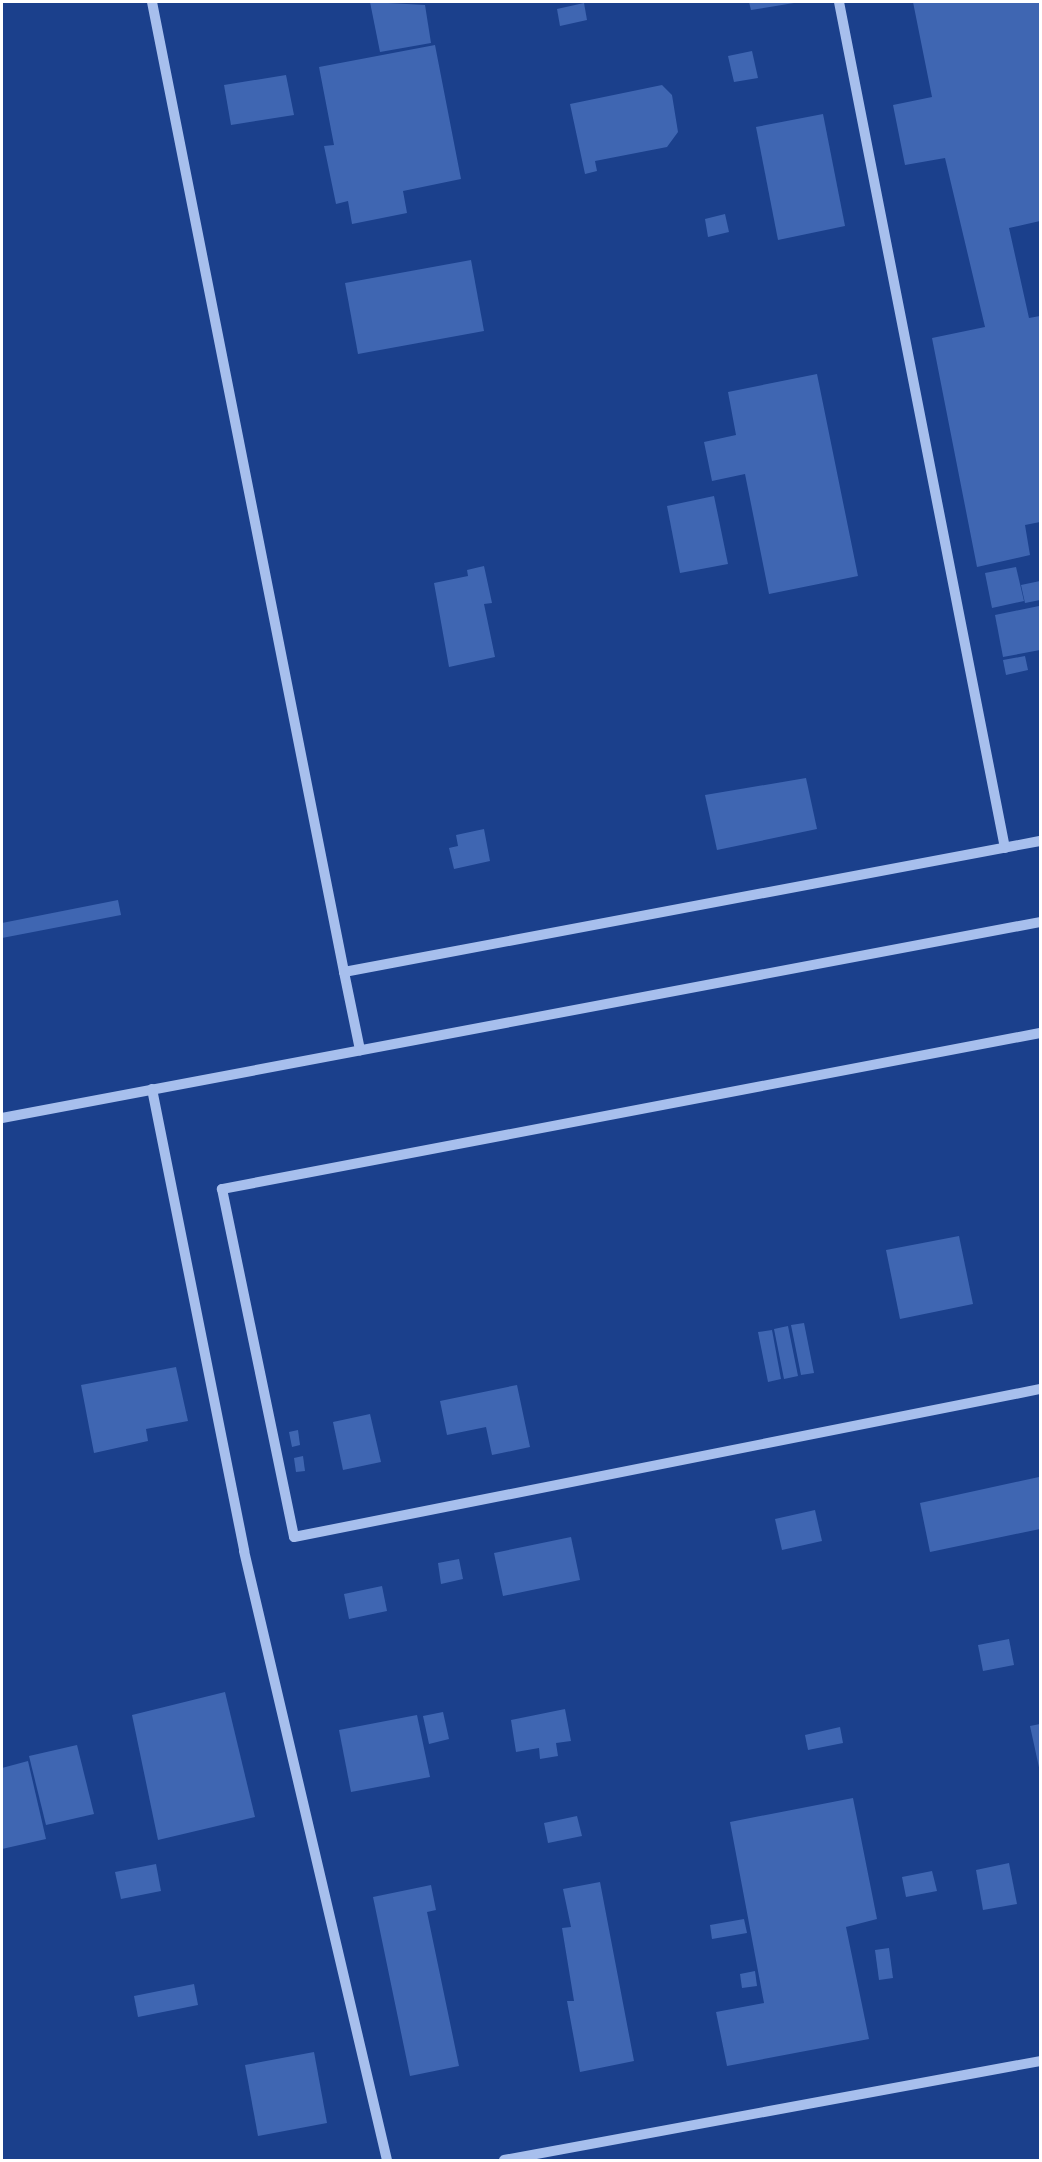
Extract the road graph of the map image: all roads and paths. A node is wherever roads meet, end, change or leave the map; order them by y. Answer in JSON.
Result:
{"nodes":[{"id":1,"x":152,"y":2,"type":"edge"},
{"id":2,"x":839,"y":2,"type":"edge"},
{"id":3,"x":1041,"y":841,"type":"edge"},
{"id":4,"x":1005,"y":848,"type":"junction"},
{"id":5,"x":1041,"y":922,"type":"edge"},
{"id":6,"x":344,"y":972,"type":"junction"},
{"id":7,"x":1039,"y":1033,"type":"edge"},
{"id":8,"x":1041,"y":1045,"type":"edge"},
{"id":9,"x":360,"y":1050,"type":"junction"},
{"id":10,"x":152,"y":1089,"type":"junction"},
{"id":11,"x":2,"y":1119,"type":"edge"},
{"id":12,"x":1041,"y":1389,"type":"edge"},
{"id":13,"x":1041,"y":2061,"type":"edge"},
{"id":14,"x":387,"y":2160,"type":"edge"},
{"id":15,"x":504,"y":2160,"type":"edge"}],
"edges":[{"from":1,"to":6,"type":"lane"},
{"from":2,"to":4,"type":"lane"},
{"from":3,"to":4,"type":"lane"},
{"from":4,"to":6,"type":"lane"},
{"from":5,"to":9,"type":"lane"},
{"from":6,"to":9,"type":"lane"},
{"from":7,"to":8,"type":"lane"},
{"from":7,"to":12,"type":"lane"},
{"from":9,"to":10,"type":"lane"},
{"from":10,"to":11,"type":"lane"},
{"from":10,"to":14,"type":"lane"},
{"from":13,"to":15,"type":"lane"}]}
